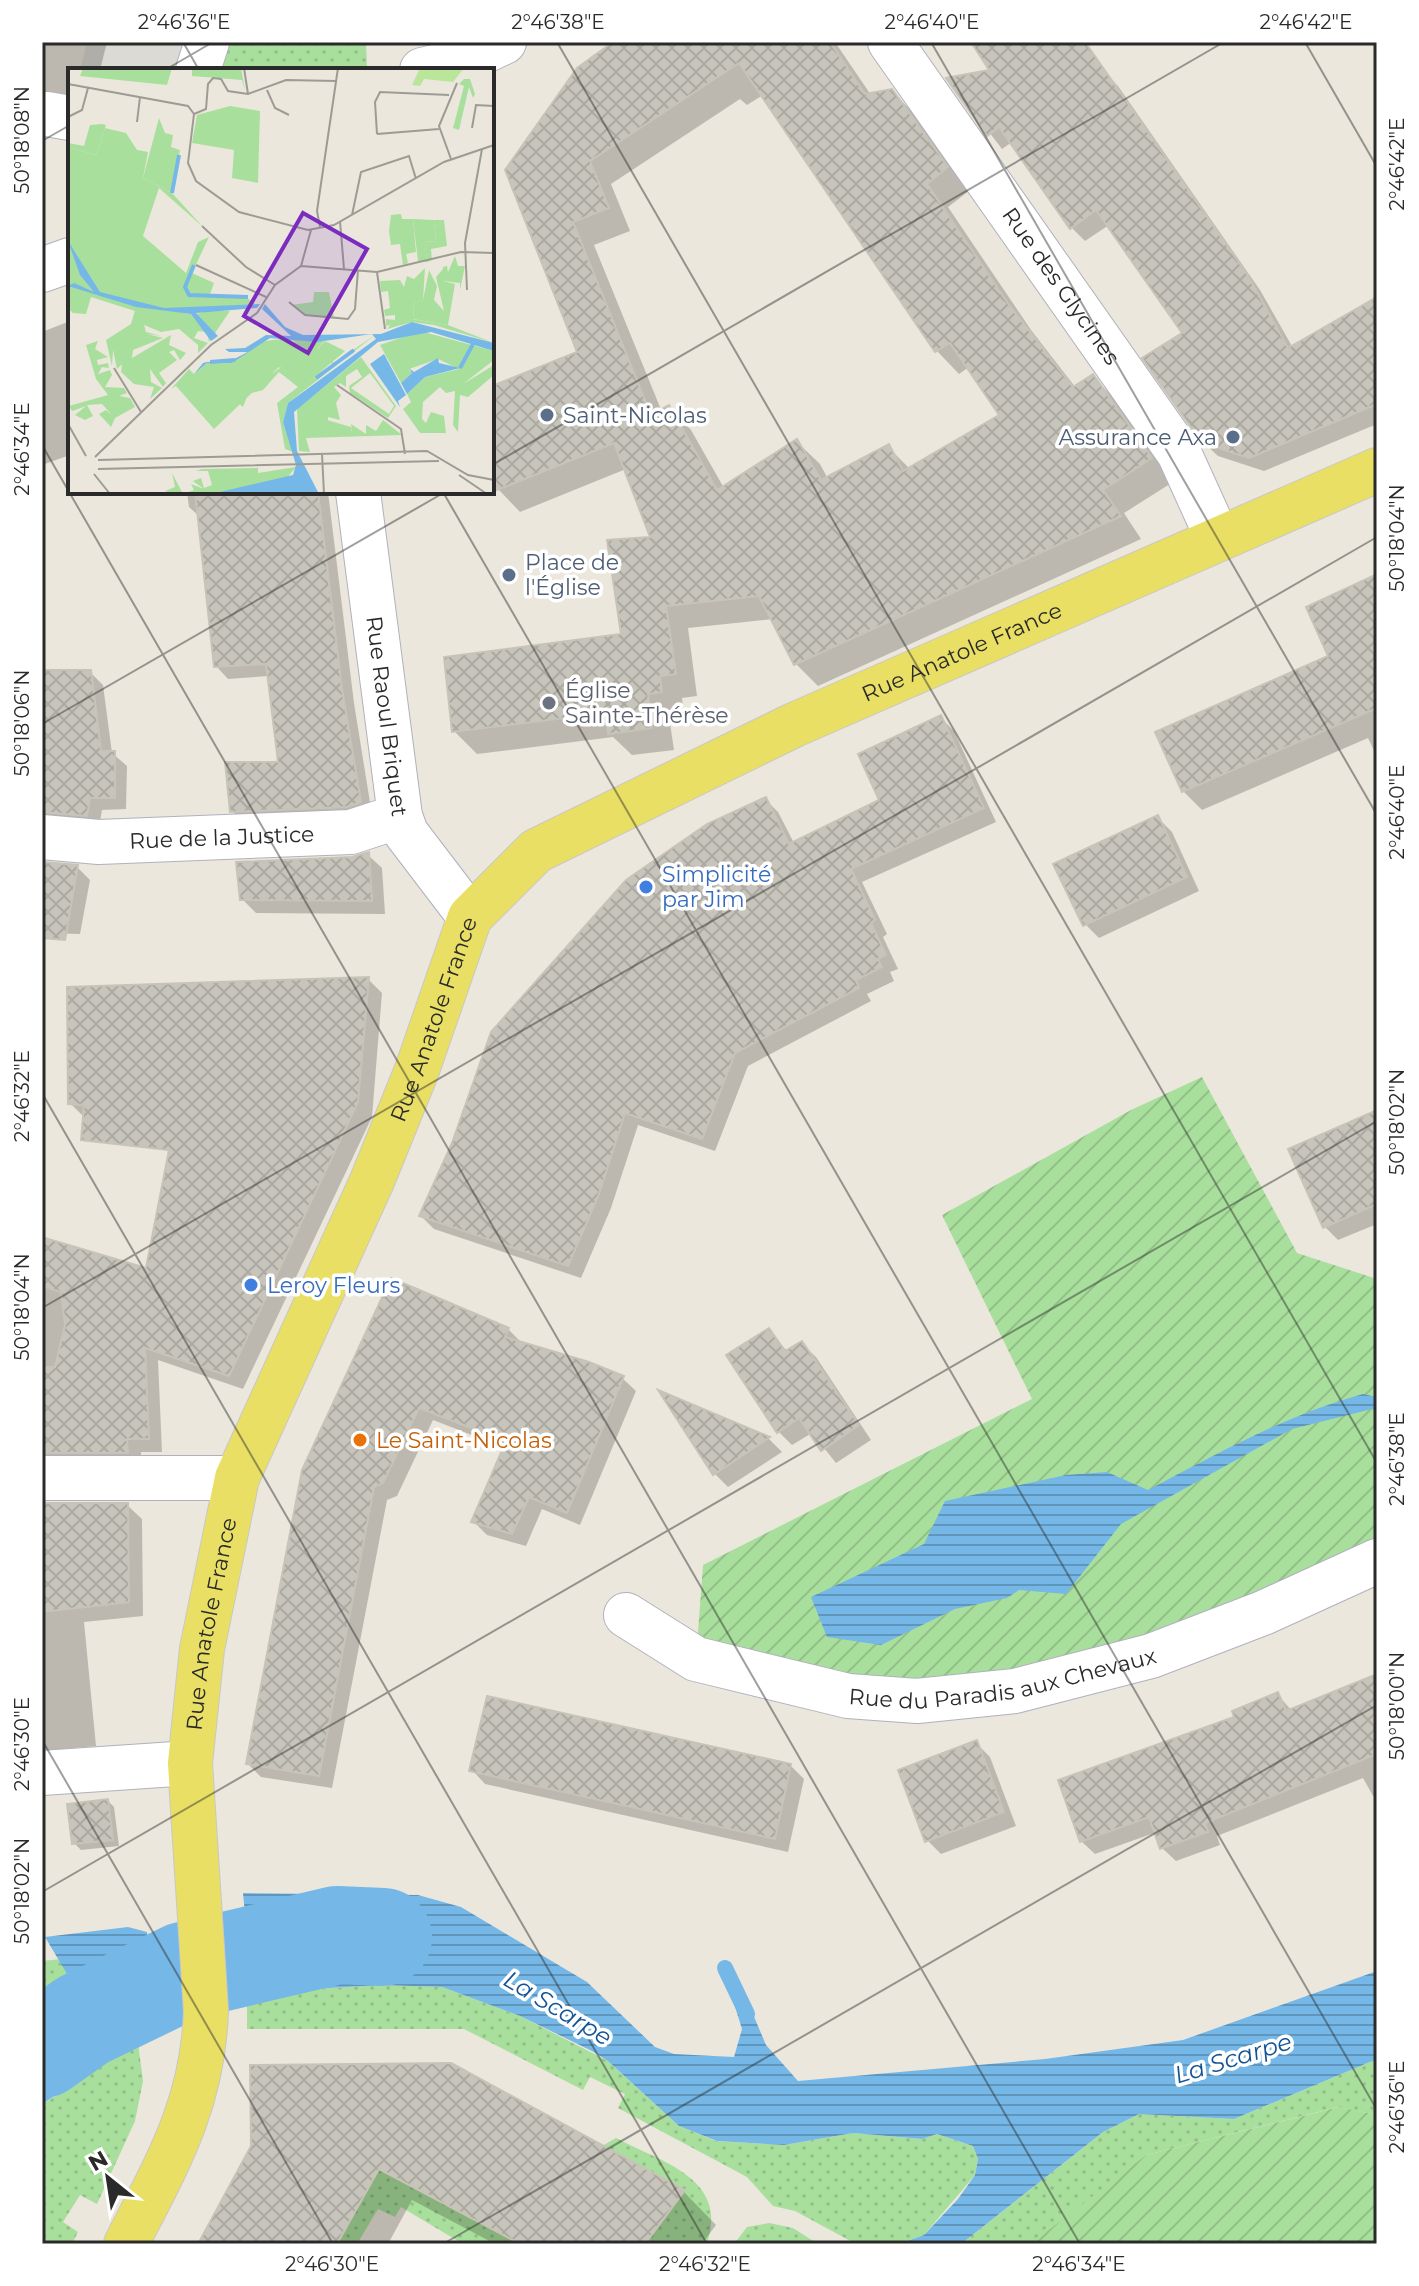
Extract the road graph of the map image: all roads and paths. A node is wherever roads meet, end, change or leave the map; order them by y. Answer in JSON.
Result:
{"nodes":[{"id":1,"x":207,"y":42,"type":"edge"},
{"id":2,"x":402,"y":42,"type":"edge"},
{"id":3,"x":504,"y":42,"type":"edge"},
{"id":4,"x":890,"y":42,"type":"edge"},
{"id":5,"x":199,"y":68,"type":"edge"},
{"id":6,"x":421,"y":68,"type":"edge"},
{"id":7,"x":430,"y":68,"type":"edge"},
{"id":8,"x":68,"y":261,"type":"edge"},
{"id":9,"x":42,"y":270,"type":"edge"},
{"id":10,"x":1377,"y":470,"type":"edge"},
{"id":11,"x":358,"y":494,"type":"edge"},
{"id":12,"x":1218,"y":539,"type":"junction"},
{"id":13,"x":400,"y":816,"type":"junction"},
{"id":14,"x":42,"y":837,"type":"edge"},
{"id":15,"x":470,"y":917,"type":"junction"},
{"id":16,"x":42,"y":1478,"type":"edge"},
{"id":17,"x":237,"y":1478,"type":"junction"},
{"id":18,"x":1377,"y":1561,"type":"edge"},
{"id":19,"x":626,"y":1615,"type":"dead end"},
{"id":20,"x":190,"y":1763,"type":"junction"},
{"id":21,"x":42,"y":1773,"type":"edge"},
{"id":22,"x":126,"y":2244,"type":"edge"}],
"edges":[{"from":1,"to":5,"type":"street"},
{"from":2,"to":6,"type":"street"},
{"from":3,"to":7,"type":"street"},
{"from":4,"to":12,"type":"street","name":"Rue des Glycines"},
{"from":8,"to":9,"type":"street"},
{"from":10,"to":12,"type":"main road","name":"Rue Anatole France"},
{"from":11,"to":13,"type":"street","name":"Rue Raoul Briquet"},
{"from":12,"to":15,"type":"main road","name":"Rue Anatole France"},
{"from":13,"to":14,"type":"street","name":"Rue de la Justice"},
{"from":13,"to":15,"type":"street","name":"Rue Raoul Briquet"},
{"from":15,"to":17,"type":"main road","name":"Rue Anatole France"},
{"from":16,"to":17,"type":"street"},
{"from":17,"to":20,"type":"main road","name":"Rue Anatole France"},
{"from":18,"to":19,"type":"street","name":"Rue du Paradis aux Chevaux"},
{"from":20,"to":21,"type":"street"},
{"from":20,"to":22,"type":"main road","name":"Rue Anatole France"}]}
